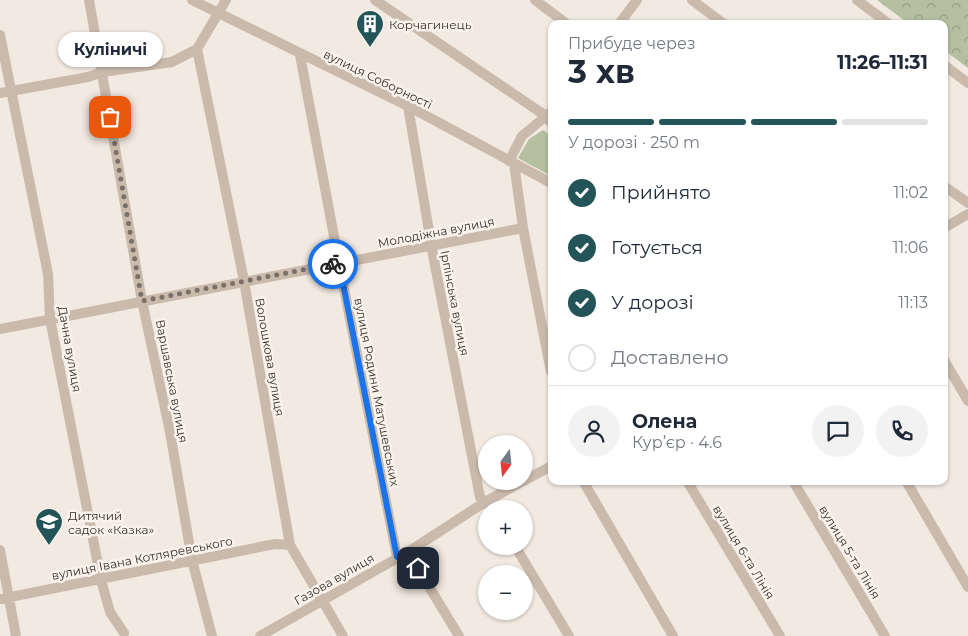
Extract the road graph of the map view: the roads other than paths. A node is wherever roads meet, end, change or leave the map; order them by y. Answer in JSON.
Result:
{"nodes":[{"id":1,"x":89,"y":0,"type":"edge"},
{"id":2,"x":192,"y":0,"type":"edge"},
{"id":3,"x":226,"y":0,"type":"edge"},
{"id":4,"x":375,"y":0,"type":"edge"},
{"id":5,"x":535,"y":0,"type":"edge"},
{"id":6,"x":637,"y":0,"type":"edge"},
{"id":7,"x":692,"y":0,"type":"edge"},
{"id":8,"x":857,"y":0,"type":"edge"},
{"id":9,"x":218,"y":13,"type":"junction"},
{"id":10,"x":562,"y":20,"type":"edge"},
{"id":11,"x":622,"y":20,"type":"edge"},
{"id":12,"x":719,"y":20,"type":"edge"},
{"id":13,"x":883,"y":20,"type":"edge"},
{"id":14,"x":0,"y":35,"type":"edge"},
{"id":15,"x":197,"y":49,"type":"junction"},
{"id":16,"x":300,"y":55,"type":"junction"},
{"id":17,"x":948,"y":68,"type":"edge"},
{"id":18,"x":103,"y":72,"type":"junction"},
{"id":19,"x":968,"y":83,"type":"edge"},
{"id":20,"x":5,"y":92,"type":"edge"},
{"id":21,"x":408,"y":106,"type":"junction"},
{"id":22,"x":548,"y":116,"type":"edge"},
{"id":23,"x":548,"y":118,"type":"edge"},
{"id":24,"x":512,"y":162,"type":"junction"},
{"id":25,"x":548,"y":181,"type":"edge"},
{"id":26,"x":948,"y":189,"type":"edge"},
{"id":27,"x":968,"y":203,"type":"edge"},
{"id":28,"x":967,"y":218,"type":"edge"},
{"id":29,"x":948,"y":226,"type":"edge"},
{"id":30,"x":523,"y":228,"type":"junction"},
{"id":31,"x":432,"y":245,"type":"junction"},
{"id":32,"x":339,"y":263,"type":"junction"},
{"id":33,"x":244,"y":281,"type":"junction"},
{"id":34,"x":142,"y":301,"type":"junction"},
{"id":35,"x":50,"y":319,"type":"junction"},
{"id":36,"x":0,"y":329,"type":"edge"},
{"id":37,"x":548,"y":357,"type":"edge"},
{"id":38,"x":948,"y":367,"type":"edge"},
{"id":39,"x":968,"y":401,"type":"edge"},
{"id":40,"x":548,"y":468,"type":"edge"},
{"id":41,"x":533,"y":476,"type":"edge"},
{"id":42,"x":584,"y":485,"type":"edge"},
{"id":43,"x":689,"y":485,"type":"edge"},
{"id":44,"x":795,"y":485,"type":"edge"},
{"id":45,"x":908,"y":485,"type":"edge"},
{"id":46,"x":511,"y":490,"type":"edge"},
{"id":47,"x":483,"y":500,"type":"edge"},
{"id":48,"x":497,"y":500,"type":"edge"},
{"id":49,"x":478,"y":512,"type":"edge"},
{"id":50,"x":290,"y":545,"type":"junction"},
{"id":51,"x":0,"y":550,"type":"edge"},
{"id":52,"x":408,"y":552,"type":"junction"},
{"id":53,"x":520,"y":555,"type":"edge"},
{"id":54,"x":397,"y":557,"type":"junction"},
{"id":55,"x":192,"y":560,"type":"junction"},
{"id":56,"x":100,"y":580,"type":"junction"},
{"id":57,"x":968,"y":587,"type":"edge"},
{"id":58,"x":4,"y":598,"type":"edge"},
{"id":59,"x":322,"y":600,"type":"junction"},
{"id":60,"x":124,"y":633,"type":"dead end"},
{"id":61,"x":16,"y":636,"type":"edge"},
{"id":62,"x":212,"y":636,"type":"edge"},
{"id":63,"x":260,"y":636,"type":"edge"},
{"id":64,"x":343,"y":636,"type":"edge"},
{"id":65,"x":459,"y":636,"type":"edge"},
{"id":66,"x":569,"y":636,"type":"edge"},
{"id":67,"x":673,"y":636,"type":"edge"},
{"id":68,"x":780,"y":636,"type":"edge"},
{"id":69,"x":885,"y":636,"type":"edge"}],
"edges":[{"from":1,"to":18,"type":"street","name":"Варшавська вулиця"},
{"from":2,"to":9,"type":"street","name":"вулиця Соборності"},
{"from":3,"to":9,"type":"street"},
{"from":4,"to":22,"type":"street"},
{"from":5,"to":10,"type":"street"},
{"from":6,"to":11,"type":"street"},
{"from":7,"to":12,"type":"street"},
{"from":8,"to":13,"type":"street"},
{"from":9,"to":15,"type":"street"},
{"from":9,"to":16,"type":"street","name":"вулиця Соборності"},
{"from":14,"to":20,"type":"street","name":"Дачна вулиця"},
{"from":15,"to":18,"type":"street"},
{"from":15,"to":33,"type":"street","name":"Волошкова вулиця"},
{"from":16,"to":21,"type":"street","name":"вулиця Соборності"},
{"from":16,"to":32,"type":"street","name":"вулиця Родини Матушевських"},
{"from":17,"to":19,"type":"street"},
{"from":18,"to":20,"type":"street"},
{"from":18,"to":34,"type":"street","name":"Варшавська вулиця"},
{"from":20,"to":35,"type":"street","name":"Дачна вулиця"},
{"from":21,"to":24,"type":"street","name":"вулиця Соборності"},
{"from":21,"to":31,"type":"street","name":"Ірпінська вулиця"},
{"from":23,"to":24,"type":"street"},
{"from":24,"to":25,"type":"street","name":"вулиця Соборності"},
{"from":24,"to":30,"type":"street"},
{"from":26,"to":27,"type":"street"},
{"from":28,"to":29,"type":"street"},
{"from":30,"to":31,"type":"street","name":"Молодіжна вулиця"},
{"from":30,"to":37,"type":"street"},
{"from":31,"to":32,"type":"street","name":"Молодіжна вулиця"},
{"from":31,"to":47,"type":"street","name":"Ірпінська вулиця"},
{"from":32,"to":33,"type":"street","name":"Молодіжна вулиця"},
{"from":32,"to":54,"type":"street","name":"вулиця Родини Матушевських"},
{"from":33,"to":34,"type":"street","name":"Молодіжна вулиця"},
{"from":33,"to":50,"type":"street","name":"Волошкова вулиця"},
{"from":34,"to":35,"type":"street","name":"Молодіжна вулиця"},
{"from":34,"to":55,"type":"street","name":"Варшавська вулиця"},
{"from":35,"to":36,"type":"street","name":"Молодіжна вулиця"},
{"from":35,"to":56,"type":"street","name":"Дачна вулиця"},
{"from":38,"to":39,"type":"street"},
{"from":40,"to":41,"type":"street","name":"Газова вулиця"},
{"from":42,"to":67,"type":"street"},
{"from":43,"to":68,"type":"street","name":"вулиця 6-та Лінія"},
{"from":44,"to":69,"type":"street","name":"вулиця 5-та Лінія"},
{"from":45,"to":57,"type":"street"},
{"from":46,"to":48,"type":"street","name":"Газова вулиця"},
{"from":49,"to":52,"type":"street","name":"Газова вулиця"},
{"from":50,"to":55,"type":"street","name":"вулиця Івана Котляревського"},
{"from":50,"to":59,"type":"street","name":"Волошкова вулиця"},
{"from":51,"to":58,"type":"street"},
{"from":52,"to":54,"type":"street","name":"Газова вулиця"},
{"from":52,"to":65,"type":"street"},
{"from":53,"to":66,"type":"street"},
{"from":54,"to":59,"type":"street","name":"Газова вулиця"},
{"from":55,"to":56,"type":"street","name":"вулиця Івана Котляревського"},
{"from":55,"to":62,"type":"street","name":"Варшавська вулиця"},
{"from":56,"to":58,"type":"street","name":"вулиця Івана Котляревського"},
{"from":56,"to":60,"type":"street","name":"Дачна вулиця"},
{"from":58,"to":61,"type":"street"},
{"from":59,"to":63,"type":"street","name":"Газова вулиця"},
{"from":59,"to":64,"type":"street","name":"Волошкова вулиця"}]}
